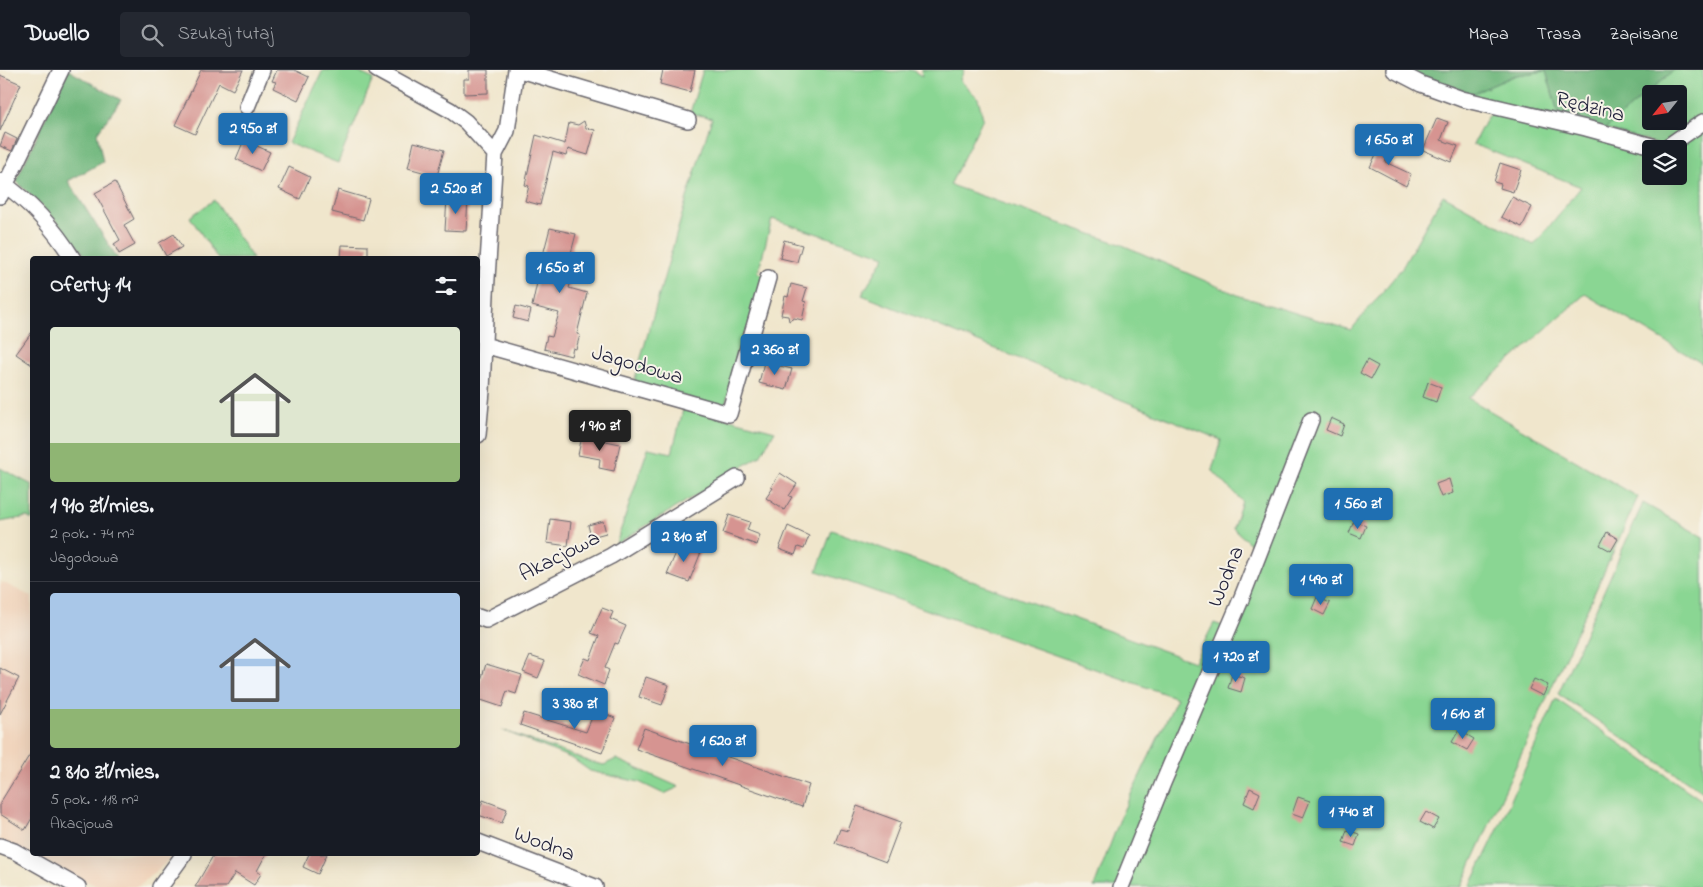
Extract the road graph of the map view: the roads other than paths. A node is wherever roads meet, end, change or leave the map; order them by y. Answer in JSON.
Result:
{"nodes":[{"id":1,"x":61,"y":70,"type":"edge"},
{"id":2,"x":262,"y":70,"type":"edge"},
{"id":3,"x":377,"y":70,"type":"edge"},
{"id":4,"x":516,"y":70,"type":"edge"},
{"id":5,"x":520,"y":70,"type":"edge"},
{"id":6,"x":1394,"y":70,"type":"edge"},
{"id":7,"x":247,"y":107,"type":"dead end"},
{"id":8,"x":688,"y":120,"type":"dead end"},
{"id":9,"x":1703,"y":122,"type":"edge"},
{"id":10,"x":1676,"y":140,"type":"edge"},
{"id":11,"x":1642,"y":143,"type":"edge"},
{"id":12,"x":496,"y":154,"type":"junction"},
{"id":13,"x":2,"y":187,"type":"edge"},
{"id":14,"x":71,"y":256,"type":"edge"},
{"id":15,"x":768,"y":278,"type":"dead end"},
{"id":16,"x":482,"y":294,"type":"edge"},
{"id":17,"x":484,"y":345,"type":"junction"},
{"id":18,"x":480,"y":413,"type":"edge"},
{"id":19,"x":1311,"y":420,"type":"dead end"},
{"id":20,"x":737,"y":478,"type":"dead end"},
{"id":21,"x":480,"y":618,"type":"edge"},
{"id":22,"x":480,"y":843,"type":"edge"},
{"id":23,"x":0,"y":846,"type":"edge"},
{"id":24,"x":183,"y":856,"type":"edge"},
{"id":25,"x":78,"y":887,"type":"edge"},
{"id":26,"x":160,"y":887,"type":"edge"},
{"id":27,"x":595,"y":887,"type":"edge"},
{"id":28,"x":1121,"y":887,"type":"edge"}],
"edges":[{"from":1,"to":13,"type":"street"},
{"from":2,"to":7,"type":"street"},
{"from":3,"to":12,"type":"street"},
{"from":4,"to":12,"type":"street"},
{"from":5,"to":8,"type":"street"},
{"from":6,"to":11,"type":"street","name":"Rędzina"},
{"from":9,"to":10,"type":"street","name":"Rędzina"},
{"from":12,"to":16,"type":"street"},
{"from":13,"to":14,"type":"street"},
{"from":15,"to":17,"type":"street","name":"Jagodowa"},
{"from":16,"to":17,"type":"street"},
{"from":17,"to":18,"type":"street"},
{"from":19,"to":28,"type":"street","name":"Wodna"},
{"from":20,"to":21,"type":"street","name":"Akacjowa"},
{"from":22,"to":27,"type":"street","name":"Wodna"},
{"from":23,"to":25,"type":"street"},
{"from":24,"to":26,"type":"street"}]}
